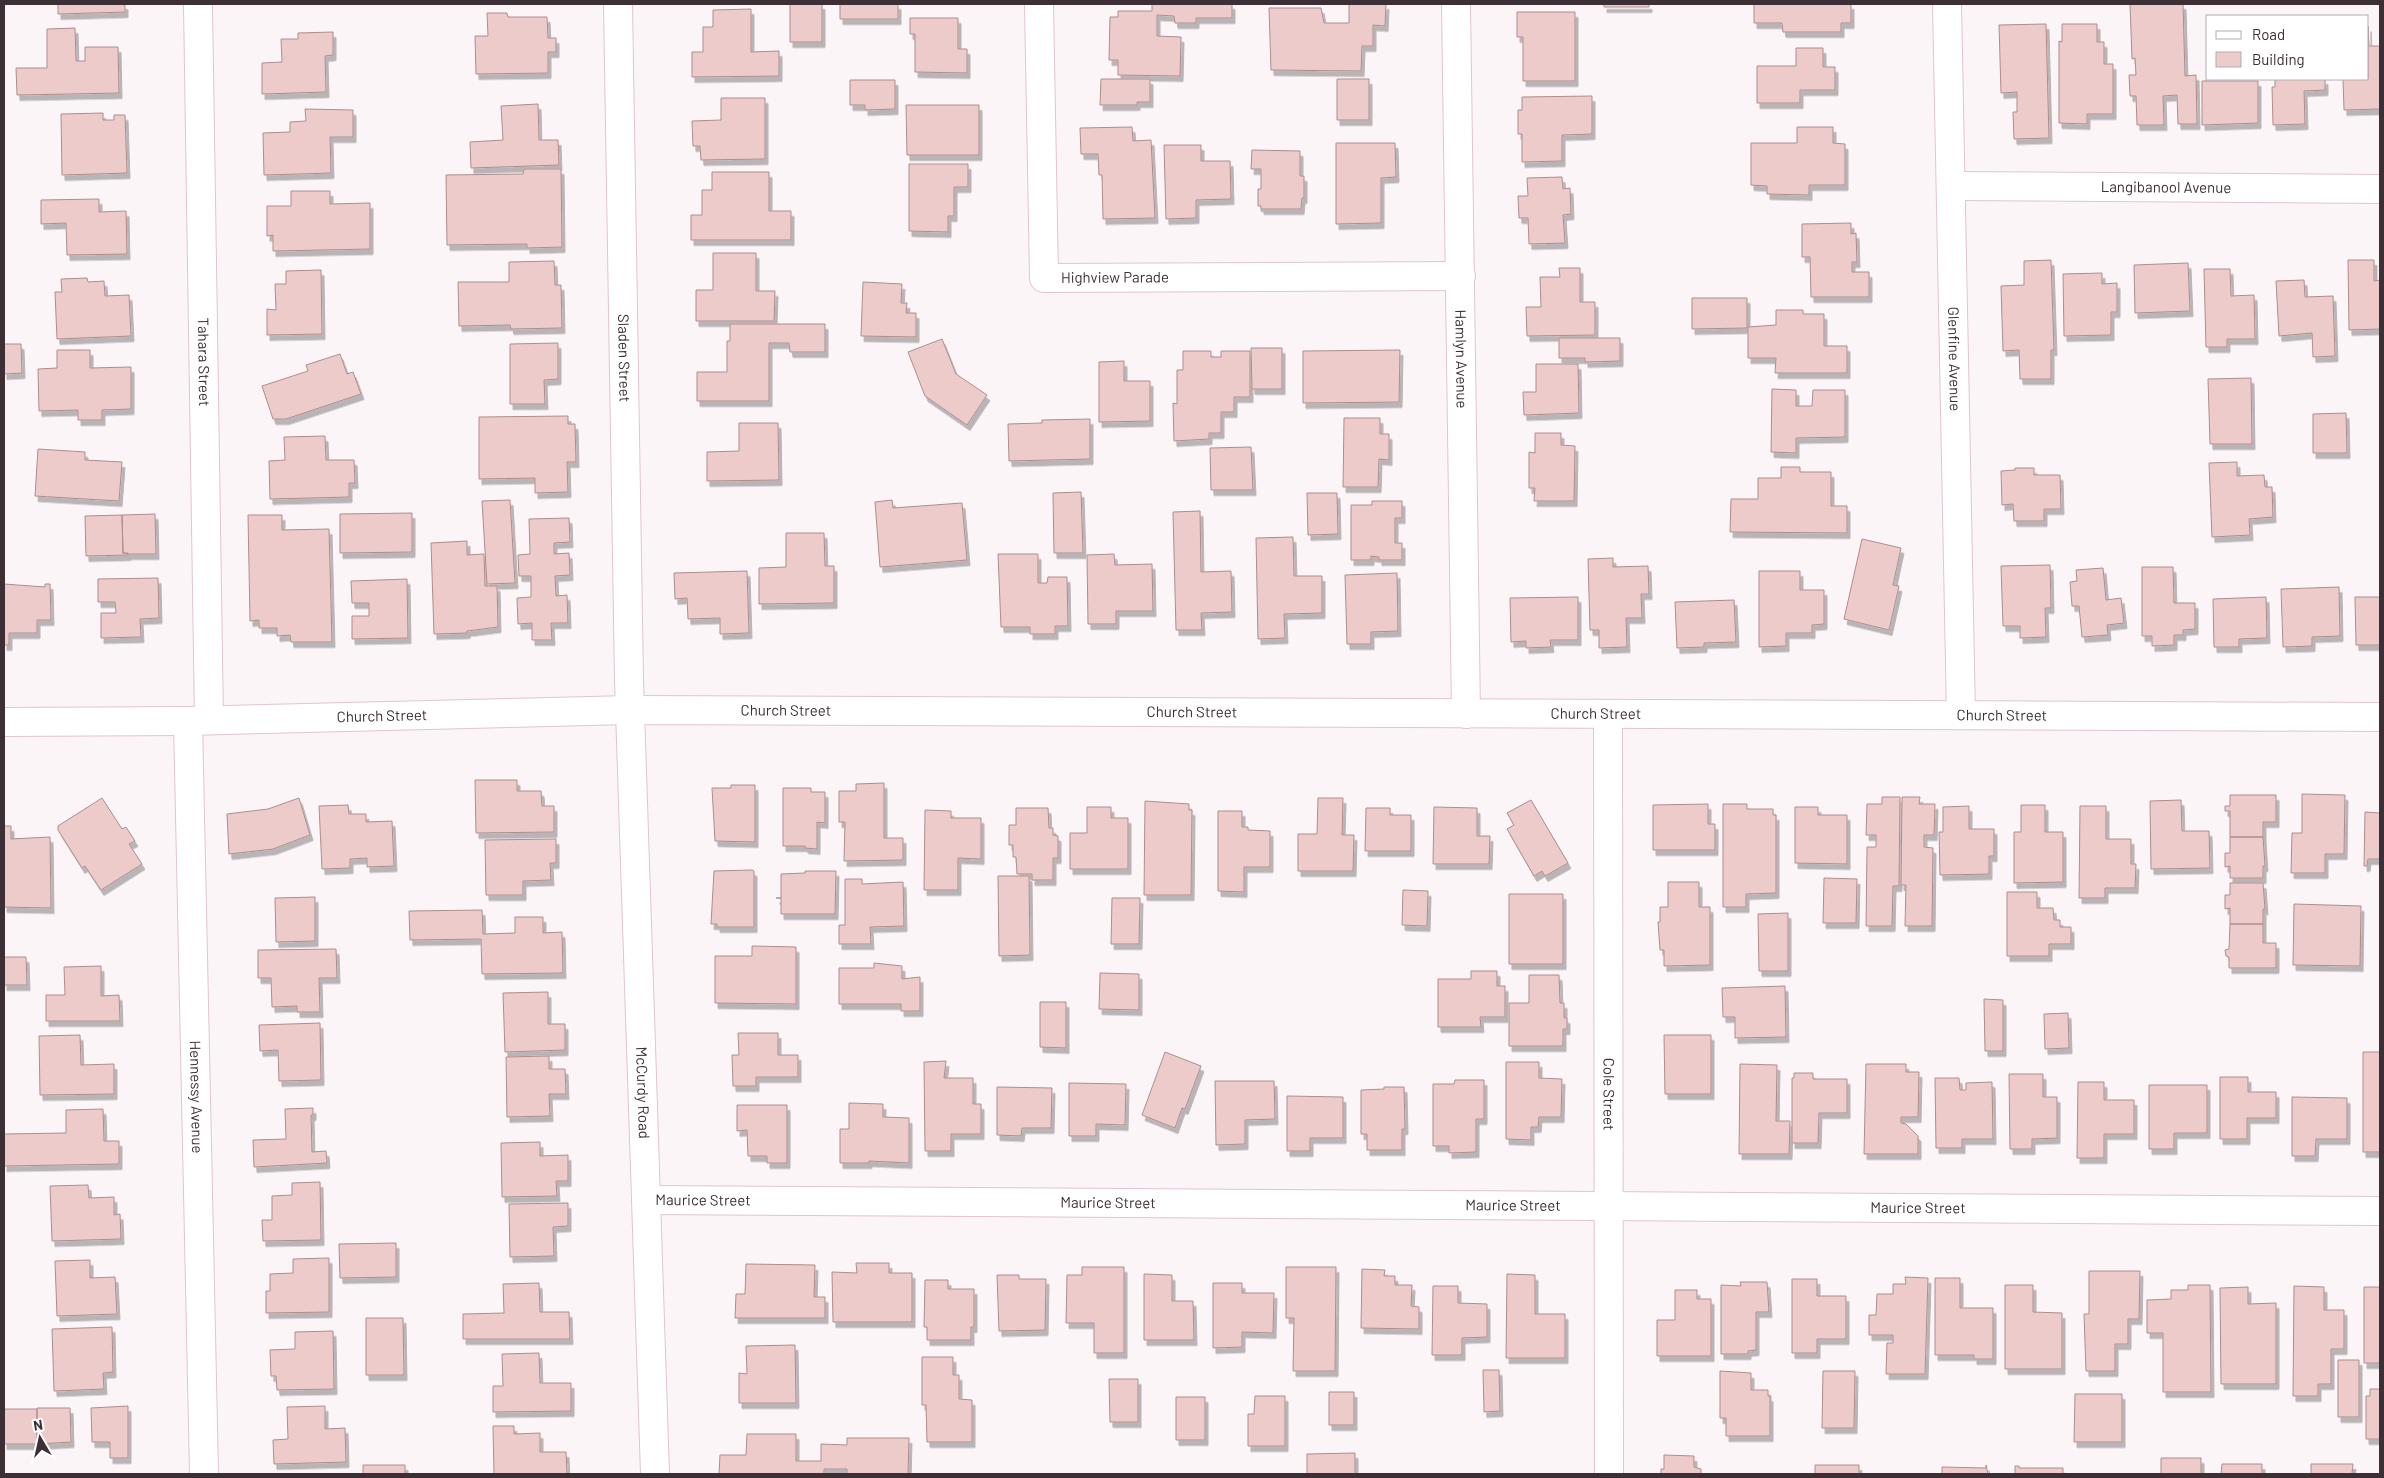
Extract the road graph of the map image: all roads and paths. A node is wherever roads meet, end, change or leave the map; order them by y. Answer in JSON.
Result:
{"nodes":[{"id":1,"x":198,"y":4,"type":"edge"},
{"id":2,"x":618,"y":4,"type":"edge"},
{"id":3,"x":1039,"y":4,"type":"edge"},
{"id":4,"x":1456,"y":4,"type":"edge"},
{"id":5,"x":1946,"y":4,"type":"edge"},
{"id":6,"x":1951,"y":186,"type":"junction"},
{"id":7,"x":2380,"y":189,"type":"edge"},
{"id":8,"x":1460,"y":276,"type":"junction"},
{"id":9,"x":630,"y":710,"type":"junction"},
{"id":10,"x":1466,"y":714,"type":"junction"},
{"id":11,"x":1608,"y":714,"type":"junction"},
{"id":12,"x":1961,"y":715,"type":"junction"},
{"id":13,"x":2380,"y":717,"type":"edge"},
{"id":14,"x":198,"y":720,"type":"junction"},
{"id":15,"x":4,"y":722,"type":"edge"},
{"id":16,"x":647,"y":1200,"type":"junction"},
{"id":17,"x":1608,"y":1207,"type":"junction"},
{"id":18,"x":2380,"y":1211,"type":"edge"},
{"id":19,"x":204,"y":1474,"type":"edge"},
{"id":20,"x":655,"y":1474,"type":"edge"},
{"id":21,"x":1609,"y":1474,"type":"edge"}],
"edges":[{"from":1,"to":14,"type":"street","name":"Tahara Street"},
{"from":2,"to":9,"type":"street","name":"Sladen Street"},
{"from":3,"to":8,"type":"street","name":"Highview Parade"},
{"from":4,"to":8,"type":"street","name":"Hamlyn Avenue"},
{"from":5,"to":6,"type":"street","name":"Glenfine Avenue"},
{"from":6,"to":7,"type":"street","name":"Langibanool Avenue"},
{"from":6,"to":12,"type":"street","name":"Glenfine Avenue"},
{"from":8,"to":10,"type":"street","name":"Hamlyn Avenue"},
{"from":9,"to":10,"type":"street","name":"Church Street"},
{"from":9,"to":14,"type":"street","name":"Church Street"},
{"from":9,"to":16,"type":"street","name":"McCurdy Road"},
{"from":10,"to":11,"type":"street","name":"Church Street"},
{"from":11,"to":12,"type":"street","name":"Church Street"},
{"from":11,"to":17,"type":"street","name":"Cole Street"},
{"from":12,"to":13,"type":"street","name":"Church Street"},
{"from":14,"to":15,"type":"street","name":"Church Street"},
{"from":14,"to":19,"type":"street","name":"Hennessy Avenue"},
{"from":16,"to":17,"type":"street","name":"Maurice Street"},
{"from":16,"to":20,"type":"street","name":"McCurdy Road"},
{"from":17,"to":18,"type":"street","name":"Maurice Street"},
{"from":17,"to":21,"type":"street","name":"Cole Street"}]}
